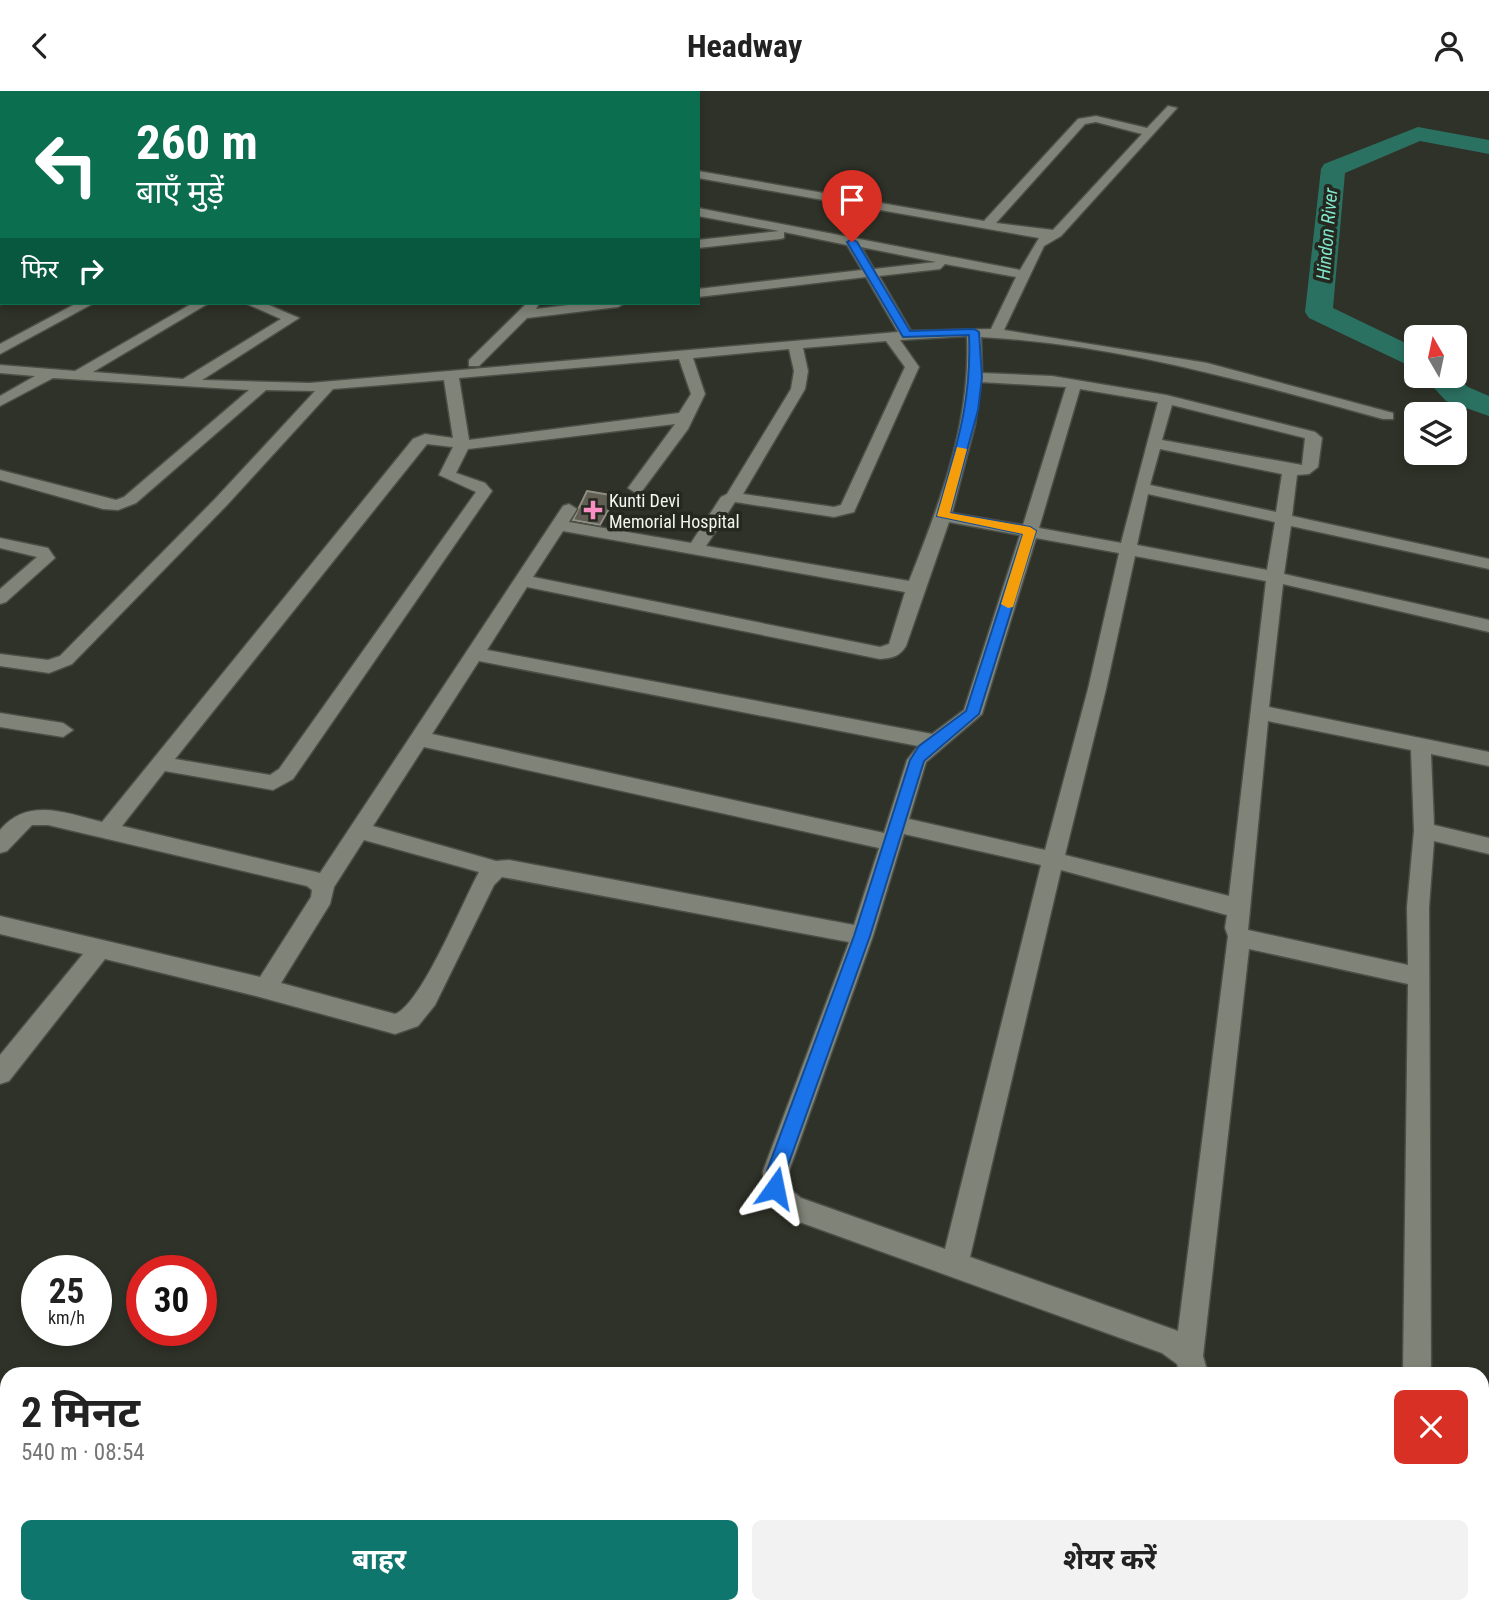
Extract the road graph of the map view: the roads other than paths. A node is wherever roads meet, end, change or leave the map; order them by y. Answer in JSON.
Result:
{"nodes":[{"id":1,"x":1172,"y":108,"type":"dead end"},
{"id":2,"x":1149,"y":132,"type":"junction"},
{"id":3,"x":700,"y":174,"type":"edge"},
{"id":4,"x":700,"y":212,"type":"edge"},
{"id":5,"x":987,"y":225,"type":"junction"},
{"id":6,"x":802,"y":232,"type":"junction"},
{"id":7,"x":1048,"y":236,"type":"junction"},
{"id":8,"x":852,"y":242,"type":"junction"},
{"id":9,"x":700,"y":244,"type":"edge"},
{"id":10,"x":962,"y":263,"type":"junction"},
{"id":11,"x":871,"y":273,"type":"junction"},
{"id":12,"x":1025,"y":275,"type":"junction"},
{"id":13,"x":700,"y":293,"type":"edge"},
{"id":14,"x":83,"y":305,"type":"edge"},
{"id":15,"x":199,"y":305,"type":"edge"},
{"id":16,"x":533,"y":305,"type":"edge"},
{"id":17,"x":601,"y":305,"type":"edge"},
{"id":18,"x":281,"y":307,"type":"edge"},
{"id":19,"x":524,"y":314,"type":"junction"},
{"id":20,"x":974,"y":332,"type":"junction"},
{"id":21,"x":996,"y":332,"type":"junction"},
{"id":22,"x":906,"y":335,"type":"junction"},
{"id":23,"x":890,"y":336,"type":"junction"},
{"id":24,"x":795,"y":345,"type":"junction"},
{"id":25,"x":0,"y":349,"type":"edge"},
{"id":26,"x":685,"y":355,"type":"junction"},
{"id":27,"x":474,"y":363,"type":"dead end"},
{"id":28,"x":0,"y":369,"type":"edge"},
{"id":29,"x":48,"y":375,"type":"junction"},
{"id":30,"x":451,"y":376,"type":"junction"},
{"id":31,"x":73,"y":377,"type":"junction"},
{"id":32,"x":976,"y":377,"type":"junction"},
{"id":33,"x":1074,"y":383,"type":"junction"},
{"id":34,"x":186,"y":384,"type":"junction"},
{"id":35,"x":329,"y":385,"type":"junction"},
{"id":36,"x":261,"y":387,"type":"junction"},
{"id":37,"x":1166,"y":400,"type":"junction"},
{"id":38,"x":0,"y":402,"type":"edge"},
{"id":39,"x":685,"y":416,"type":"junction"},
{"id":40,"x":1388,"y":416,"type":"dead end"},
{"id":41,"x":1154,"y":443,"type":"junction"},
{"id":42,"x":462,"y":446,"type":"junction"},
{"id":43,"x":1288,"y":469,"type":"junction"},
{"id":44,"x":0,"y":475,"type":"edge"},
{"id":45,"x":636,"y":488,"type":"dead end"},
{"id":46,"x":1141,"y":488,"type":"junction"},
{"id":47,"x":733,"y":497,"type":"junction"},
{"id":48,"x":943,"y":516,"type":"junction"},
{"id":49,"x":1284,"y":518,"type":"junction"},
{"id":50,"x":1030,"y":531,"type":"junction"},
{"id":51,"x":0,"y":543,"type":"edge"},
{"id":52,"x":696,"y":549,"type":"junction"},
{"id":53,"x":1128,"y":549,"type":"junction"},
{"id":54,"x":1489,"y":564,"type":"edge"},
{"id":55,"x":1275,"y":577,"type":"junction"},
{"id":56,"x":523,"y":581,"type":"junction"},
{"id":57,"x":915,"y":589,"type":"junction"},
{"id":58,"x":0,"y":598,"type":"edge"},
{"id":59,"x":1489,"y":627,"type":"edge"},
{"id":60,"x":476,"y":654,"type":"junction"},
{"id":61,"x":0,"y":660,"type":"edge"},
{"id":62,"x":1259,"y":712,"type":"junction"},
{"id":63,"x":0,"y":720,"type":"edge"},
{"id":64,"x":63,"y":730,"type":"dead end"},
{"id":65,"x":421,"y":739,"type":"junction"},
{"id":66,"x":935,"y":742,"type":"junction"},
{"id":67,"x":1421,"y":745,"type":"junction"},
{"id":68,"x":1489,"y":759,"type":"edge"},
{"id":69,"x":159,"y":763,"type":"junction"},
{"id":70,"x":106,"y":831,"type":"junction"},
{"id":71,"x":362,"y":831,"type":"junction"},
{"id":72,"x":1424,"y":831,"type":"junction"},
{"id":73,"x":894,"y":834,"type":"junction"},
{"id":74,"x":0,"y":845,"type":"edge"},
{"id":75,"x":1489,"y":846,"type":"edge"},
{"id":76,"x":1053,"y":860,"type":"junction"},
{"id":77,"x":496,"y":869,"type":"junction"},
{"id":78,"x":323,"y":886,"type":"junction"},
{"id":79,"x":1238,"y":924,"type":"junction"},
{"id":80,"x":0,"y":925,"type":"edge"},
{"id":81,"x":862,"y":936,"type":"junction"},
{"id":82,"x":100,"y":949,"type":"junction"},
{"id":83,"x":1419,"y":977,"type":"junction"},
{"id":84,"x":265,"y":989,"type":"junction"},
{"id":85,"x":0,"y":1073,"type":"edge"},
{"id":86,"x":955,"y":1264,"type":"junction"},
{"id":87,"x":1192,"y":1365,"type":"edge"},
{"id":88,"x":1418,"y":1367,"type":"edge"}],
"edges":[{"from":1,"to":2,"type":"street"},
{"from":2,"to":5,"type":"street"},
{"from":2,"to":7,"type":"street"},
{"from":3,"to":5,"type":"street"},
{"from":4,"to":6,"type":"street"},
{"from":5,"to":7,"type":"street"},
{"from":6,"to":8,"type":"street"},
{"from":6,"to":9,"type":"street"},
{"from":7,"to":12,"type":"street"},
{"from":8,"to":10,"type":"street"},
{"from":8,"to":11,"type":"street"},
{"from":10,"to":11,"type":"street"},
{"from":10,"to":12,"type":"street"},
{"from":11,"to":13,"type":"street"},
{"from":11,"to":22,"type":"street"},
{"from":12,"to":21,"type":"street"},
{"from":14,"to":25,"type":"street"},
{"from":15,"to":31,"type":"street"},
{"from":16,"to":19,"type":"street"},
{"from":17,"to":19,"type":"street"},
{"from":18,"to":34,"type":"street"},
{"from":19,"to":27,"type":"street"},
{"from":20,"to":21,"type":"street"},
{"from":20,"to":22,"type":"street"},
{"from":20,"to":32,"type":"street"},
{"from":21,"to":40,"type":"street"},
{"from":22,"to":23,"type":"street"},
{"from":23,"to":24,"type":"street"},
{"from":23,"to":47,"type":"street"},
{"from":24,"to":26,"type":"street"},
{"from":24,"to":47,"type":"street"},
{"from":26,"to":30,"type":"street"},
{"from":26,"to":39,"type":"street"},
{"from":28,"to":29,"type":"street"},
{"from":29,"to":31,"type":"street"},
{"from":29,"to":38,"type":"street"},
{"from":30,"to":35,"type":"street"},
{"from":30,"to":42,"type":"street"},
{"from":31,"to":34,"type":"street"},
{"from":32,"to":33,"type":"street"},
{"from":32,"to":48,"type":"street"},
{"from":33,"to":37,"type":"street"},
{"from":33,"to":50,"type":"street"},
{"from":34,"to":36,"type":"street"},
{"from":35,"to":36,"type":"street"},
{"from":35,"to":61,"type":"street"},
{"from":36,"to":44,"type":"street"},
{"from":37,"to":41,"type":"street"},
{"from":37,"to":43,"type":"street"},
{"from":39,"to":42,"type":"street"},
{"from":39,"to":45,"type":"street"},
{"from":41,"to":43,"type":"street"},
{"from":41,"to":46,"type":"street"},
{"from":42,"to":69,"type":"street"},
{"from":42,"to":69,"type":"street"},
{"from":43,"to":49,"type":"street"},
{"from":46,"to":49,"type":"street"},
{"from":46,"to":53,"type":"street"},
{"from":47,"to":52,"type":"street"},
{"from":48,"to":50,"type":"street"},
{"from":48,"to":57,"type":"street"},
{"from":49,"to":54,"type":"street"},
{"from":49,"to":55,"type":"street"},
{"from":50,"to":53,"type":"street"},
{"from":50,"to":66,"type":"street"},
{"from":51,"to":58,"type":"street"},
{"from":52,"to":56,"type":"street"},
{"from":52,"to":57,"type":"street"},
{"from":53,"to":55,"type":"street"},
{"from":53,"to":76,"type":"street"},
{"from":55,"to":59,"type":"street"},
{"from":55,"to":62,"type":"street"},
{"from":56,"to":57,"type":"street"},
{"from":56,"to":60,"type":"street"},
{"from":60,"to":65,"type":"street"},
{"from":60,"to":66,"type":"street"},
{"from":62,"to":67,"type":"street"},
{"from":62,"to":79,"type":"street"},
{"from":63,"to":64,"type":"street"},
{"from":65,"to":71,"type":"street"},
{"from":65,"to":73,"type":"street"},
{"from":66,"to":73,"type":"street"},
{"from":67,"to":68,"type":"street"},
{"from":67,"to":72,"type":"street"},
{"from":69,"to":70,"type":"street"},
{"from":70,"to":74,"type":"street"},
{"from":70,"to":78,"type":"street"},
{"from":71,"to":77,"type":"street"},
{"from":71,"to":78,"type":"street"},
{"from":72,"to":75,"type":"street"},
{"from":72,"to":83,"type":"street"},
{"from":73,"to":76,"type":"street"},
{"from":73,"to":81,"type":"street"},
{"from":76,"to":79,"type":"street"},
{"from":76,"to":86,"type":"street"},
{"from":77,"to":81,"type":"street"},
{"from":77,"to":84,"type":"street"},
{"from":78,"to":84,"type":"street"},
{"from":79,"to":83,"type":"street"},
{"from":79,"to":87,"type":"street"},
{"from":80,"to":82,"type":"street"},
{"from":81,"to":86,"type":"street"},
{"from":82,"to":84,"type":"street"},
{"from":82,"to":85,"type":"street"},
{"from":83,"to":88,"type":"street"},
{"from":86,"to":87,"type":"street"}]}
